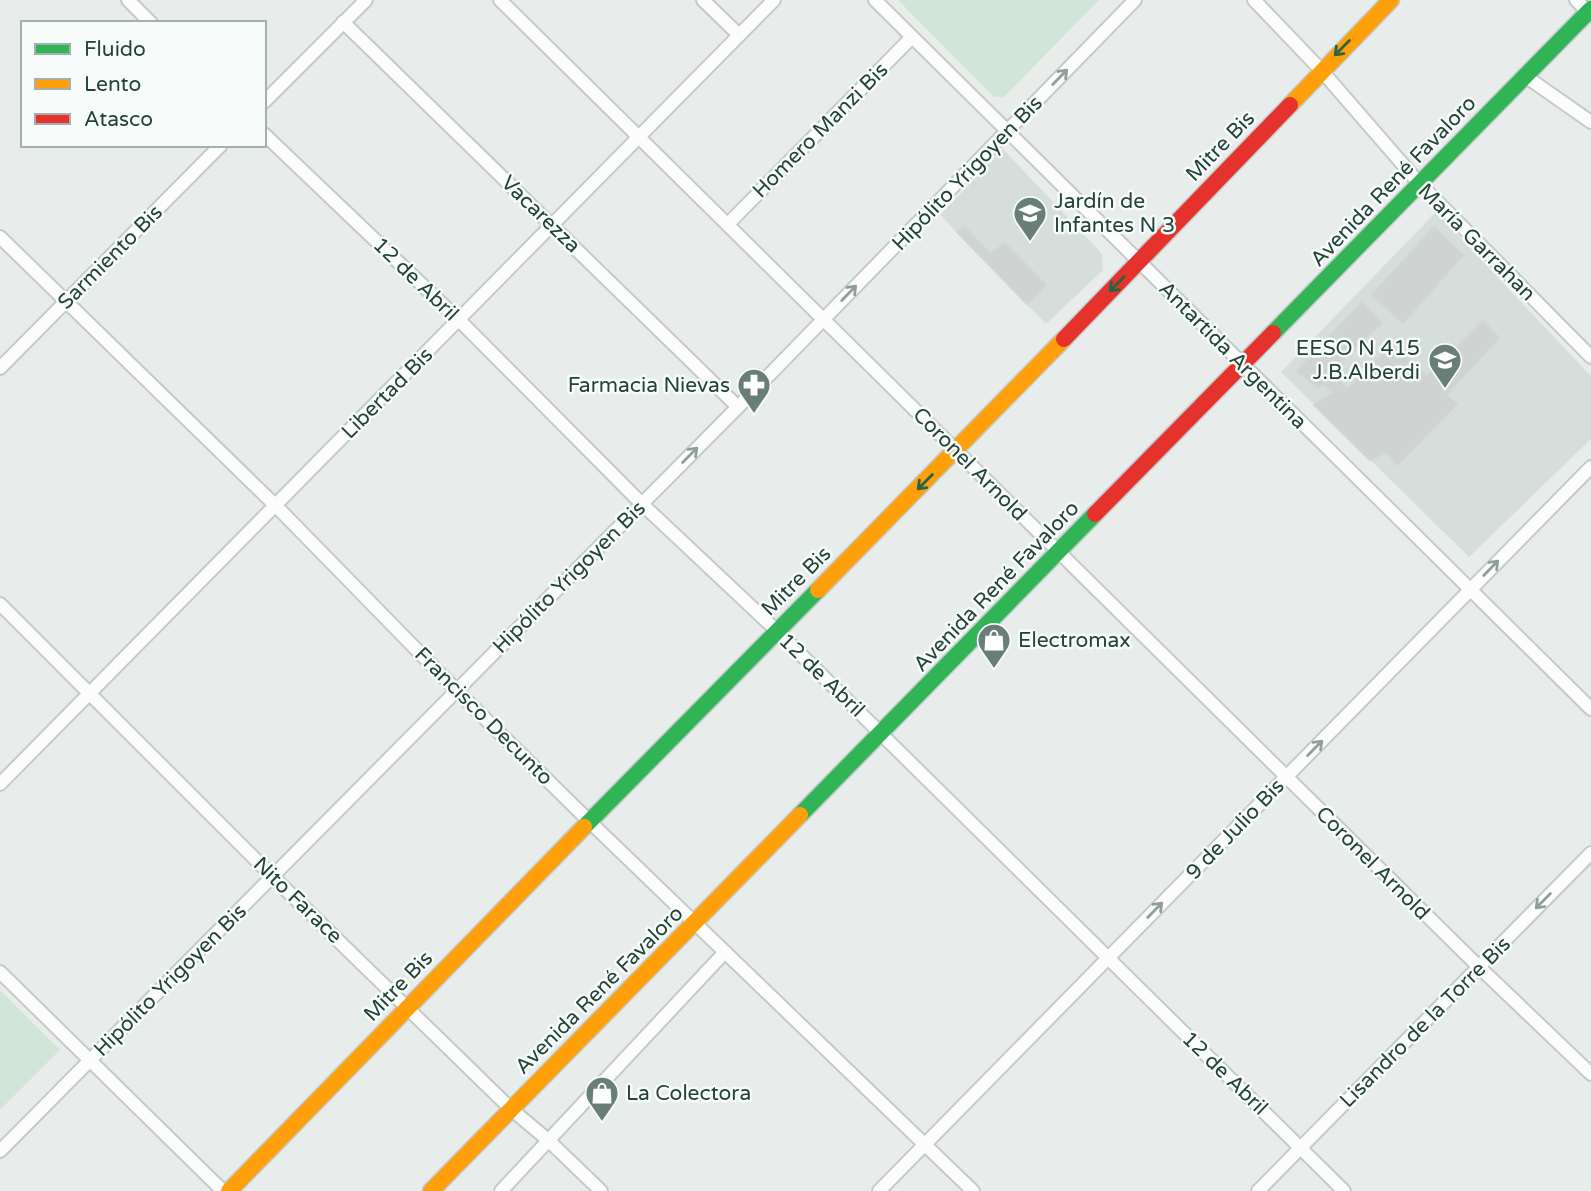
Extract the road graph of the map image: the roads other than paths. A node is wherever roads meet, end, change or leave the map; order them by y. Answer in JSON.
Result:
{"nodes":[{"id":1,"x":128,"y":0,"type":"edge"},
{"id":2,"x":366,"y":0,"type":"edge"},
{"id":3,"x":500,"y":0,"type":"edge"},
{"id":4,"x":704,"y":0,"type":"edge"},
{"id":5,"x":774,"y":0,"type":"edge"},
{"id":6,"x":875,"y":0,"type":"edge"},
{"id":7,"x":1135,"y":0,"type":"edge"},
{"id":8,"x":1254,"y":0,"type":"edge"},
{"id":9,"x":1391,"y":0,"type":"edge"},
{"id":10,"x":1576,"y":0,"type":"edge"},
{"id":11,"x":1589,"y":10,"type":"edge"},
{"id":12,"x":149,"y":21,"type":"edge"},
{"id":13,"x":344,"y":22,"type":"junction"},
{"id":14,"x":739,"y":35,"type":"junction"},
{"id":15,"x":912,"y":37,"type":"junction"},
{"id":16,"x":1321,"y":70,"type":"junction"},
{"id":17,"x":1525,"y":76,"type":"junction"},
{"id":18,"x":266,"y":100,"type":"edge"},
{"id":19,"x":1591,"y":122,"type":"edge"},
{"id":20,"x":1007,"y":131,"type":"junction"},
{"id":21,"x":266,"y":136,"type":"edge"},
{"id":22,"x":640,"y":136,"type":"junction"},
{"id":23,"x":219,"y":147,"type":"edge"},
{"id":24,"x":1419,"y":183,"type":"junction"},
{"id":25,"x":728,"y":224,"type":"junction"},
{"id":26,"x":552,"y":225,"type":"junction"},
{"id":27,"x":0,"y":237,"type":"edge"},
{"id":28,"x":1139,"y":262,"type":"junction"},
{"id":29,"x":65,"y":302,"type":"junction"},
{"id":30,"x":824,"y":319,"type":"junction"},
{"id":31,"x":459,"y":320,"type":"junction"},
{"id":32,"x":1591,"y":357,"type":"edge"},
{"id":33,"x":1243,"y":365,"type":"junction"},
{"id":34,"x":0,"y":368,"type":"edge"},
{"id":35,"x":738,"y":407,"type":"junction"},
{"id":36,"x":956,"y":450,"type":"junction"},
{"id":37,"x":1591,"y":467,"type":"edge"},
{"id":38,"x":642,"y":503,"type":"junction"},
{"id":39,"x":276,"y":506,"type":"junction"},
{"id":40,"x":1059,"y":552,"type":"junction"},
{"id":41,"x":1470,"y":590,"type":"junction"},
{"id":42,"x":0,"y":604,"type":"edge"},
{"id":43,"x":776,"y":630,"type":"junction"},
{"id":44,"x":456,"y":690,"type":"junction"},
{"id":45,"x":90,"y":694,"type":"junction"},
{"id":46,"x":1591,"y":709,"type":"edge"},
{"id":47,"x":881,"y":733,"type":"junction"},
{"id":48,"x":1286,"y":777,"type":"junction"},
{"id":49,"x":0,"y":784,"type":"edge"},
{"id":50,"x":589,"y":821,"type":"junction"},
{"id":51,"x":1591,"y":853,"type":"edge"},
{"id":52,"x":272,"y":876,"type":"junction"},
{"id":53,"x":695,"y":923,"type":"junction"},
{"id":54,"x":725,"y":952,"type":"junction"},
{"id":55,"x":1107,"y":959,"type":"junction"},
{"id":56,"x":1479,"y":967,"type":"junction"},
{"id":57,"x":0,"y":972,"type":"edge"},
{"id":58,"x":407,"y":1007,"type":"junction"},
{"id":59,"x":89,"y":1061,"type":"junction"},
{"id":60,"x":1591,"y":1074,"type":"edge"},
{"id":61,"x":511,"y":1109,"type":"junction"},
{"id":62,"x":548,"y":1140,"type":"junction"},
{"id":63,"x":925,"y":1144,"type":"junction"},
{"id":64,"x":1301,"y":1147,"type":"junction"},
{"id":65,"x":0,"y":1151,"type":"edge"},
{"id":66,"x":223,"y":1191,"type":"edge"},
{"id":67,"x":229,"y":1191,"type":"edge"},
{"id":68,"x":431,"y":1191,"type":"edge"},
{"id":69,"x":501,"y":1191,"type":"edge"},
{"id":70,"x":601,"y":1191,"type":"edge"},
{"id":71,"x":879,"y":1191,"type":"edge"},
{"id":72,"x":972,"y":1191,"type":"edge"},
{"id":73,"x":1258,"y":1191,"type":"edge"},
{"id":74,"x":1344,"y":1191,"type":"edge"}],
"edges":[{"from":1,"to":12,"type":"street"},
{"from":2,"to":13,"type":"street"},
{"from":3,"to":22,"type":"street","name":"Coronel Arnold"},
{"from":4,"to":14,"type":"street"},
{"from":5,"to":14,"type":"street","name":"Libertad Bis"},
{"from":6,"to":15,"type":"street","name":"Antartida Argentina"},
{"from":20,"to":7,"type":"street","name":"Hipólito Yrigoyen Bis","one_way":true},
{"from":8,"to":16,"type":"street","name":"María Garrahan"},
{"from":9,"to":16,"type":"street","name":"Mitre Bis","one_way":true},
{"from":10,"to":11,"type":"street"},
{"from":11,"to":17,"type":"street","name":"Avenida René Favaloro"},
{"from":13,"to":18,"type":"street"},
{"from":13,"to":26,"type":"street","name":"Vacarezza"},
{"from":14,"to":22,"type":"street","name":"Libertad Bis"},
{"from":15,"to":20,"type":"street","name":"Antartida Argentina"},
{"from":15,"to":25,"type":"street","name":"Homero Manzi Bis"},
{"from":16,"to":24,"type":"street","name":"María Garrahan"},
{"from":16,"to":28,"type":"street","name":"Mitre Bis"},
{"from":17,"to":19,"type":"street"},
{"from":17,"to":24,"type":"street","name":"Avenida René Favaloro"},
{"from":20,"to":28,"type":"street","name":"Antartida Argentina"},
{"from":30,"to":20,"type":"street","name":"Hipólito Yrigoyen Bis","one_way":true},
{"from":21,"to":31,"type":"street","name":"12 de Abril"},
{"from":22,"to":25,"type":"street","name":"Coronel Arnold"},
{"from":22,"to":26,"type":"street","name":"Libertad Bis"},
{"from":23,"to":29,"type":"street","name":"Sarmiento Bis"},
{"from":24,"to":32,"type":"street","name":"María Garrahan"},
{"from":24,"to":33,"type":"street","name":"Avenida René Favaloro"},
{"from":25,"to":30,"type":"street","name":"Coronel Arnold"},
{"from":26,"to":31,"type":"street","name":"Libertad Bis"},
{"from":26,"to":35,"type":"street","name":"Vacarezza"},
{"from":27,"to":29,"type":"street","name":"Francisco Decunto"},
{"from":28,"to":33,"type":"street","name":"Antartida Argentina"},
{"from":28,"to":36,"type":"street","name":"Mitre Bis","one_way":true},
{"from":29,"to":34,"type":"street","name":"Sarmiento Bis"},
{"from":29,"to":39,"type":"street","name":"Francisco Decunto"},
{"from":30,"to":35,"type":"street","name":"Hipólito Yrigoyen Bis"},
{"from":30,"to":36,"type":"street","name":"Coronel Arnold"},
{"from":31,"to":38,"type":"street","name":"12 de Abril"},
{"from":31,"to":39,"type":"street","name":"Libertad Bis"},
{"from":33,"to":40,"type":"street","name":"Avenida René Favaloro"},
{"from":33,"to":41,"type":"street","name":"Antartida Argentina"},
{"from":38,"to":35,"type":"street","name":"Hipólito Yrigoyen Bis","one_way":true},
{"from":36,"to":40,"type":"street","name":"Coronel Arnold"},
{"from":36,"to":43,"type":"street","name":"Mitre Bis","one_way":true},
{"from":41,"to":37,"type":"street","name":"9 de Julio Bis","one_way":true},
{"from":38,"to":43,"type":"street","name":"12 de Abril"},
{"from":38,"to":44,"type":"street","name":"Hipólito Yrigoyen Bis"},
{"from":39,"to":44,"type":"street","name":"Francisco Decunto"},
{"from":39,"to":45,"type":"street","name":"Libertad Bis"},
{"from":40,"to":47,"type":"street","name":"Avenida René Favaloro"},
{"from":40,"to":48,"type":"street","name":"Coronel Arnold"},
{"from":41,"to":46,"type":"street","name":"Antartida Argentina"},
{"from":48,"to":41,"type":"street","name":"9 de Julio Bis","one_way":true},
{"from":42,"to":45,"type":"street","name":"Nito Farace"},
{"from":43,"to":47,"type":"street","name":"12 de Abril"},
{"from":43,"to":50,"type":"street","name":"Mitre Bis"},
{"from":44,"to":50,"type":"street","name":"Francisco Decunto"},
{"from":44,"to":52,"type":"street","name":"Hipólito Yrigoyen Bis"},
{"from":45,"to":49,"type":"street","name":"Libertad Bis"},
{"from":45,"to":52,"type":"street","name":"Nito Farace"},
{"from":47,"to":53,"type":"street","name":"Avenida René Favaloro"},
{"from":47,"to":55,"type":"street","name":"12 de Abril"},
{"from":55,"to":48,"type":"street","name":"9 de Julio Bis","one_way":true},
{"from":48,"to":56,"type":"street","name":"Coronel Arnold"},
{"from":50,"to":53,"type":"street","name":"Francisco Decunto"},
{"from":50,"to":58,"type":"street","name":"Mitre Bis"},
{"from":51,"to":56,"type":"street","name":"Lisandro de la Torre Bis","one_way":true},
{"from":52,"to":58,"type":"street","name":"Nito Farace"},
{"from":52,"to":59,"type":"street","name":"Hipólito Yrigoyen Bis"},
{"from":53,"to":54,"type":"street","name":"Francisco Decunto"},
{"from":53,"to":61,"type":"street","name":"Avenida René Favaloro"},
{"from":54,"to":62,"type":"street"},
{"from":54,"to":63,"type":"street","name":"Francisco Decunto"},
{"from":55,"to":63,"type":"street","name":"9 de Julio Bis"},
{"from":55,"to":64,"type":"street","name":"12 de Abril"},
{"from":56,"to":60,"type":"street","name":"Coronel Arnold"},
{"from":56,"to":64,"type":"street","name":"Lisandro de la Torre Bis"},
{"from":57,"to":59,"type":"street"},
{"from":58,"to":61,"type":"street","name":"Nito Farace"},
{"from":58,"to":67,"type":"street","name":"Mitre Bis"},
{"from":59,"to":65,"type":"street","name":"Hipólito Yrigoyen Bis"},
{"from":59,"to":66,"type":"street"},
{"from":61,"to":62,"type":"street","name":"Nito Farace"},
{"from":61,"to":68,"type":"street","name":"Avenida René Favaloro"},
{"from":62,"to":69,"type":"street"},
{"from":62,"to":70,"type":"street","name":"Nito Farace"},
{"from":63,"to":71,"type":"street","name":"9 de Julio Bis"},
{"from":63,"to":72,"type":"street","name":"Francisco Decunto"},
{"from":64,"to":73,"type":"street","name":"Lisandro de la Torre Bis"},
{"from":64,"to":74,"type":"street","name":"12 de Abril"}]}
